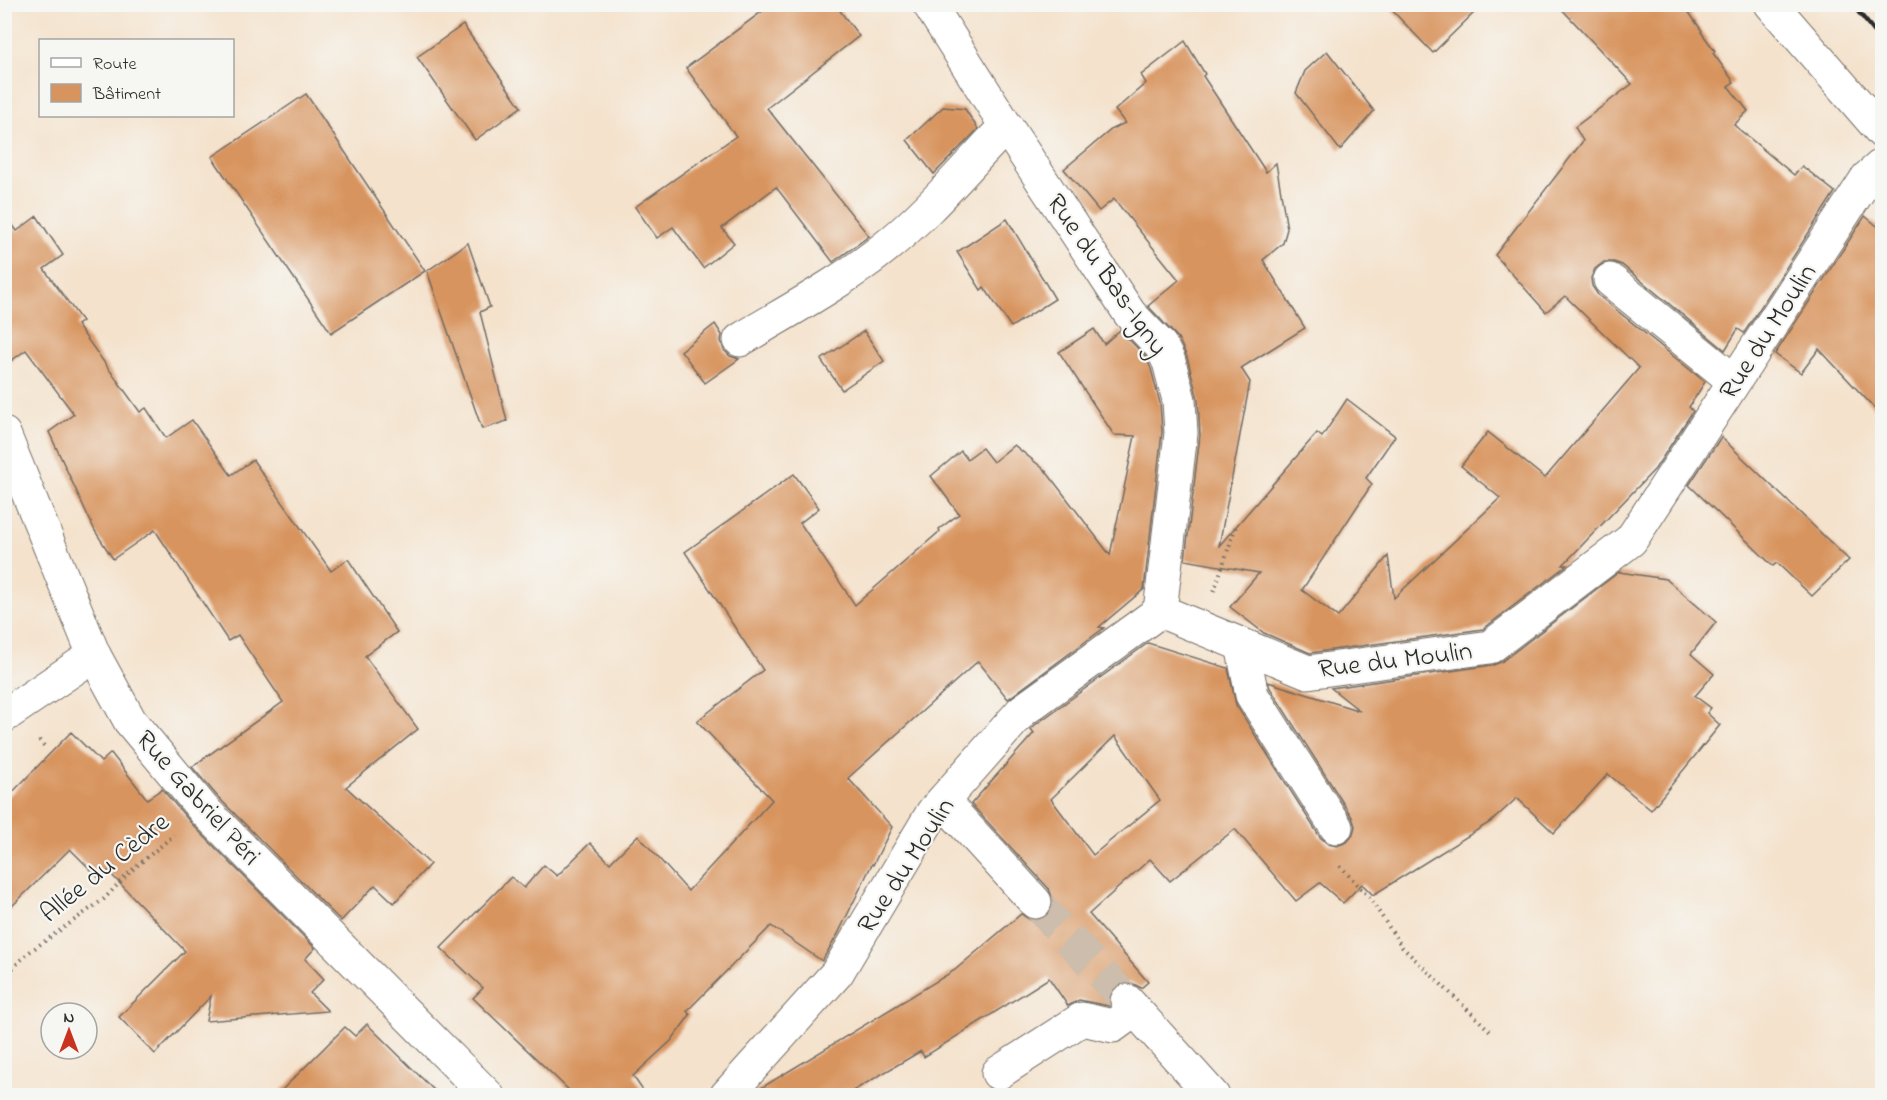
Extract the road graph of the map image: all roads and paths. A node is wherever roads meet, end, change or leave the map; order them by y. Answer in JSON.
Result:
{"nodes":[{"id":1,"x":929,"y":4,"type":"edge"},
{"id":2,"x":1771,"y":4,"type":"edge"},
{"id":3,"x":1006,"y":126,"type":"junction"},
{"id":4,"x":1882,"y":132,"type":"edge"},
{"id":5,"x":1882,"y":165,"type":"edge"},
{"id":6,"x":1610,"y":280,"type":"dead end"},
{"id":7,"x":740,"y":340,"type":"dead end"},
{"id":8,"x":1734,"y":381,"type":"junction"},
{"id":9,"x":4,"y":434,"type":"edge"},
{"id":10,"x":1238,"y":523,"type":"dead end"},
{"id":11,"x":1160,"y":611,"type":"junction"},
{"id":12,"x":1194,"y":626,"type":"junction"},
{"id":13,"x":1242,"y":645,"type":"junction"},
{"id":14,"x":94,"y":655,"type":"junction"},
{"id":15,"x":4,"y":716,"type":"edge"},
{"id":16,"x":943,"y":801,"type":"junction"},
{"id":17,"x":204,"y":810,"type":"junction"},
{"id":18,"x":1336,"y":827,"type":"joint"},
{"id":19,"x":1035,"y":902,"type":"tunnel mouth"},
{"id":20,"x":4,"y":977,"type":"edge"},
{"id":21,"x":1490,"y":1031,"type":"dead end"},
{"id":22,"x":998,"y":1073,"type":"dead end"},
{"id":23,"x":488,"y":1095,"type":"edge"},
{"id":24,"x":726,"y":1095,"type":"edge"},
{"id":25,"x":1213,"y":1095,"type":"edge"}],
"edges":[{"from":1,"to":3,"type":"street","name":"Rue du Bas-Igny"},
{"from":2,"to":4,"type":"street"},
{"from":3,"to":7,"type":"street"},
{"from":3,"to":11,"type":"street","name":"Rue du Bas-Igny"},
{"from":5,"to":8,"type":"street","name":"Rue du Moulin"},
{"from":6,"to":8,"type":"street"},
{"from":8,"to":13,"type":"street","name":"Rue du Moulin"},
{"from":9,"to":14,"type":"street","name":"Rue Gabriel Péri"},
{"from":10,"to":12,"type":"path"},
{"from":11,"to":12,"type":"street","name":"Rue du Moulin"},
{"from":11,"to":16,"type":"street","name":"Rue du Moulin"},
{"from":12,"to":13,"type":"street","name":"Rue du Moulin"},
{"from":13,"to":18,"type":"street"},
{"from":14,"to":15,"type":"street"},
{"from":14,"to":17,"type":"street","name":"Rue Gabriel Péri"},
{"from":16,"to":19,"type":"street"},
{"from":16,"to":24,"type":"street","name":"Rue du Moulin"},
{"from":17,"to":20,"type":"path","name":"Allée du Cèdre"},
{"from":17,"to":23,"type":"street","name":"Rue Gabriel Péri"},
{"from":18,"to":21,"type":"path"},
{"from":22,"to":25,"type":"street"}]}
